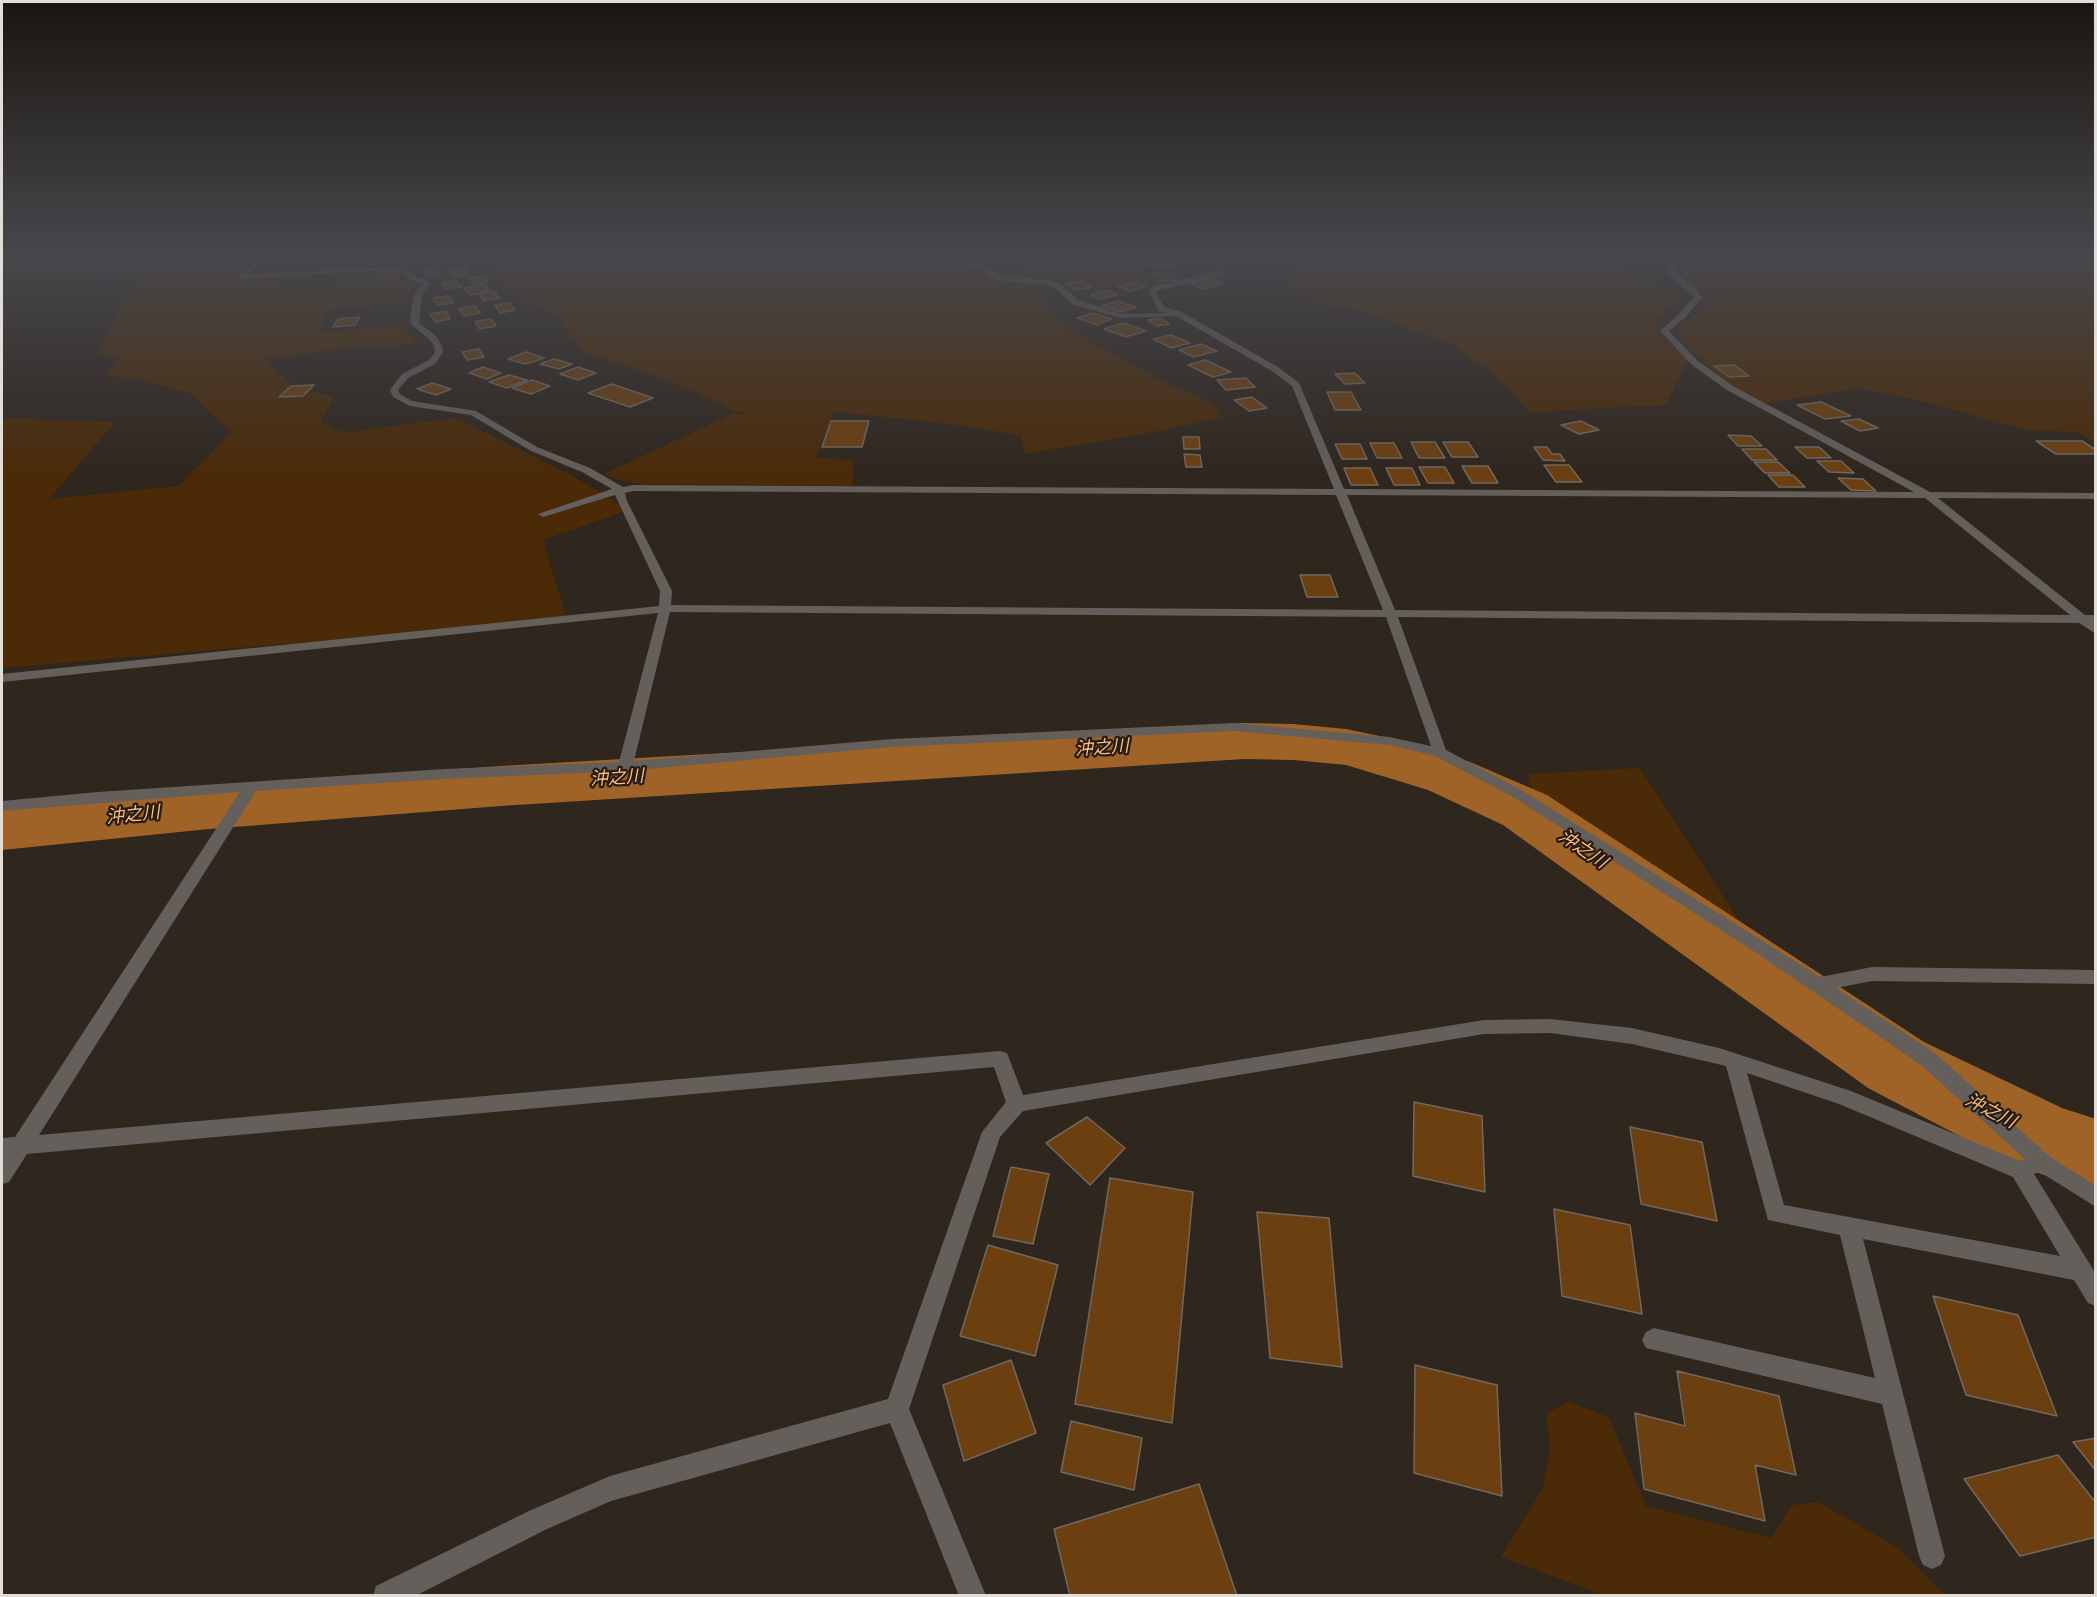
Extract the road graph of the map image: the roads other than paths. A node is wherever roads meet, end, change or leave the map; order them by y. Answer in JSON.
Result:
{"nodes":[{"id":1,"x":424,"y":331,"type":"edge"},
{"id":2,"x":1208,"y":331,"type":"edge"},
{"id":3,"x":1665,"y":331,"type":"edge"},
{"id":4,"x":620,"y":491,"type":"junction"},
{"id":5,"x":1340,"y":491,"type":"junction"},
{"id":6,"x":1926,"y":494,"type":"junction"},
{"id":7,"x":2096,"y":496,"type":"edge"},
{"id":8,"x":543,"y":514,"type":"dead end"},
{"id":9,"x":666,"y":609,"type":"junction"},
{"id":10,"x":1390,"y":612,"type":"junction"},
{"id":11,"x":2082,"y":619,"type":"junction"},
{"id":12,"x":2096,"y":619,"type":"edge"},
{"id":13,"x":2096,"y":630,"type":"edge"},
{"id":14,"x":2,"y":678,"type":"edge"},
{"id":15,"x":1440,"y":753,"type":"junction"},
{"id":16,"x":625,"y":766,"type":"junction"},
{"id":17,"x":250,"y":787,"type":"junction"},
{"id":18,"x":2,"y":806,"type":"edge"},
{"id":19,"x":2096,"y":976,"type":"edge"},
{"id":20,"x":1815,"y":985,"type":"junction"},
{"id":21,"x":1734,"y":1061,"type":"junction"},
{"id":22,"x":1017,"y":1104,"type":"junction"},
{"id":23,"x":11,"y":1146,"type":"edge"},
{"id":24,"x":2042,"y":1162,"type":"junction"},
{"id":25,"x":2020,"y":1170,"type":"junction"},
{"id":26,"x":2,"y":1175,"type":"edge"},
{"id":27,"x":2096,"y":1198,"type":"edge"},
{"id":28,"x":1849,"y":1227,"type":"junction"},
{"id":29,"x":2080,"y":1270,"type":"junction"},
{"id":30,"x":2096,"y":1294,"type":"edge"},
{"id":31,"x":1654,"y":1340,"type":"dead end"},
{"id":32,"x":1891,"y":1394,"type":"junction"},
{"id":33,"x":897,"y":1409,"type":"junction"},
{"id":34,"x":1932,"y":1556,"type":"dead end"},
{"id":35,"x":386,"y":1596,"type":"edge"},
{"id":36,"x":973,"y":1596,"type":"edge"}],
"edges":[{"from":1,"to":4,"type":"street"},
{"from":2,"to":5,"type":"street"},
{"from":3,"to":6,"type":"street"},
{"from":4,"to":5,"type":"street"},
{"from":4,"to":8,"type":"street"},
{"from":4,"to":9,"type":"street"},
{"from":5,"to":6,"type":"street"},
{"from":5,"to":10,"type":"street"},
{"from":6,"to":7,"type":"street"},
{"from":6,"to":11,"type":"street"},
{"from":9,"to":10,"type":"street"},
{"from":9,"to":14,"type":"street"},
{"from":9,"to":16,"type":"street"},
{"from":10,"to":11,"type":"street"},
{"from":10,"to":15,"type":"street"},
{"from":11,"to":12,"type":"street"},
{"from":11,"to":13,"type":"street"},
{"from":15,"to":16,"type":"street"},
{"from":15,"to":20,"type":"street"},
{"from":16,"to":17,"type":"street"},
{"from":17,"to":18,"type":"street"},
{"from":17,"to":23,"type":"street"},
{"from":19,"to":20,"type":"street"},
{"from":20,"to":24,"type":"street"},
{"from":21,"to":22,"type":"street"},
{"from":21,"to":25,"type":"street"},
{"from":21,"to":28,"type":"street"},
{"from":22,"to":23,"type":"street"},
{"from":22,"to":33,"type":"street"},
{"from":23,"to":26,"type":"street"},
{"from":24,"to":25,"type":"street"},
{"from":24,"to":27,"type":"street"},
{"from":25,"to":29,"type":"street"},
{"from":28,"to":29,"type":"street"},
{"from":28,"to":32,"type":"street"},
{"from":29,"to":30,"type":"street"},
{"from":31,"to":32,"type":"street"},
{"from":32,"to":34,"type":"street"},
{"from":33,"to":35,"type":"street"},
{"from":33,"to":36,"type":"street"}]}
